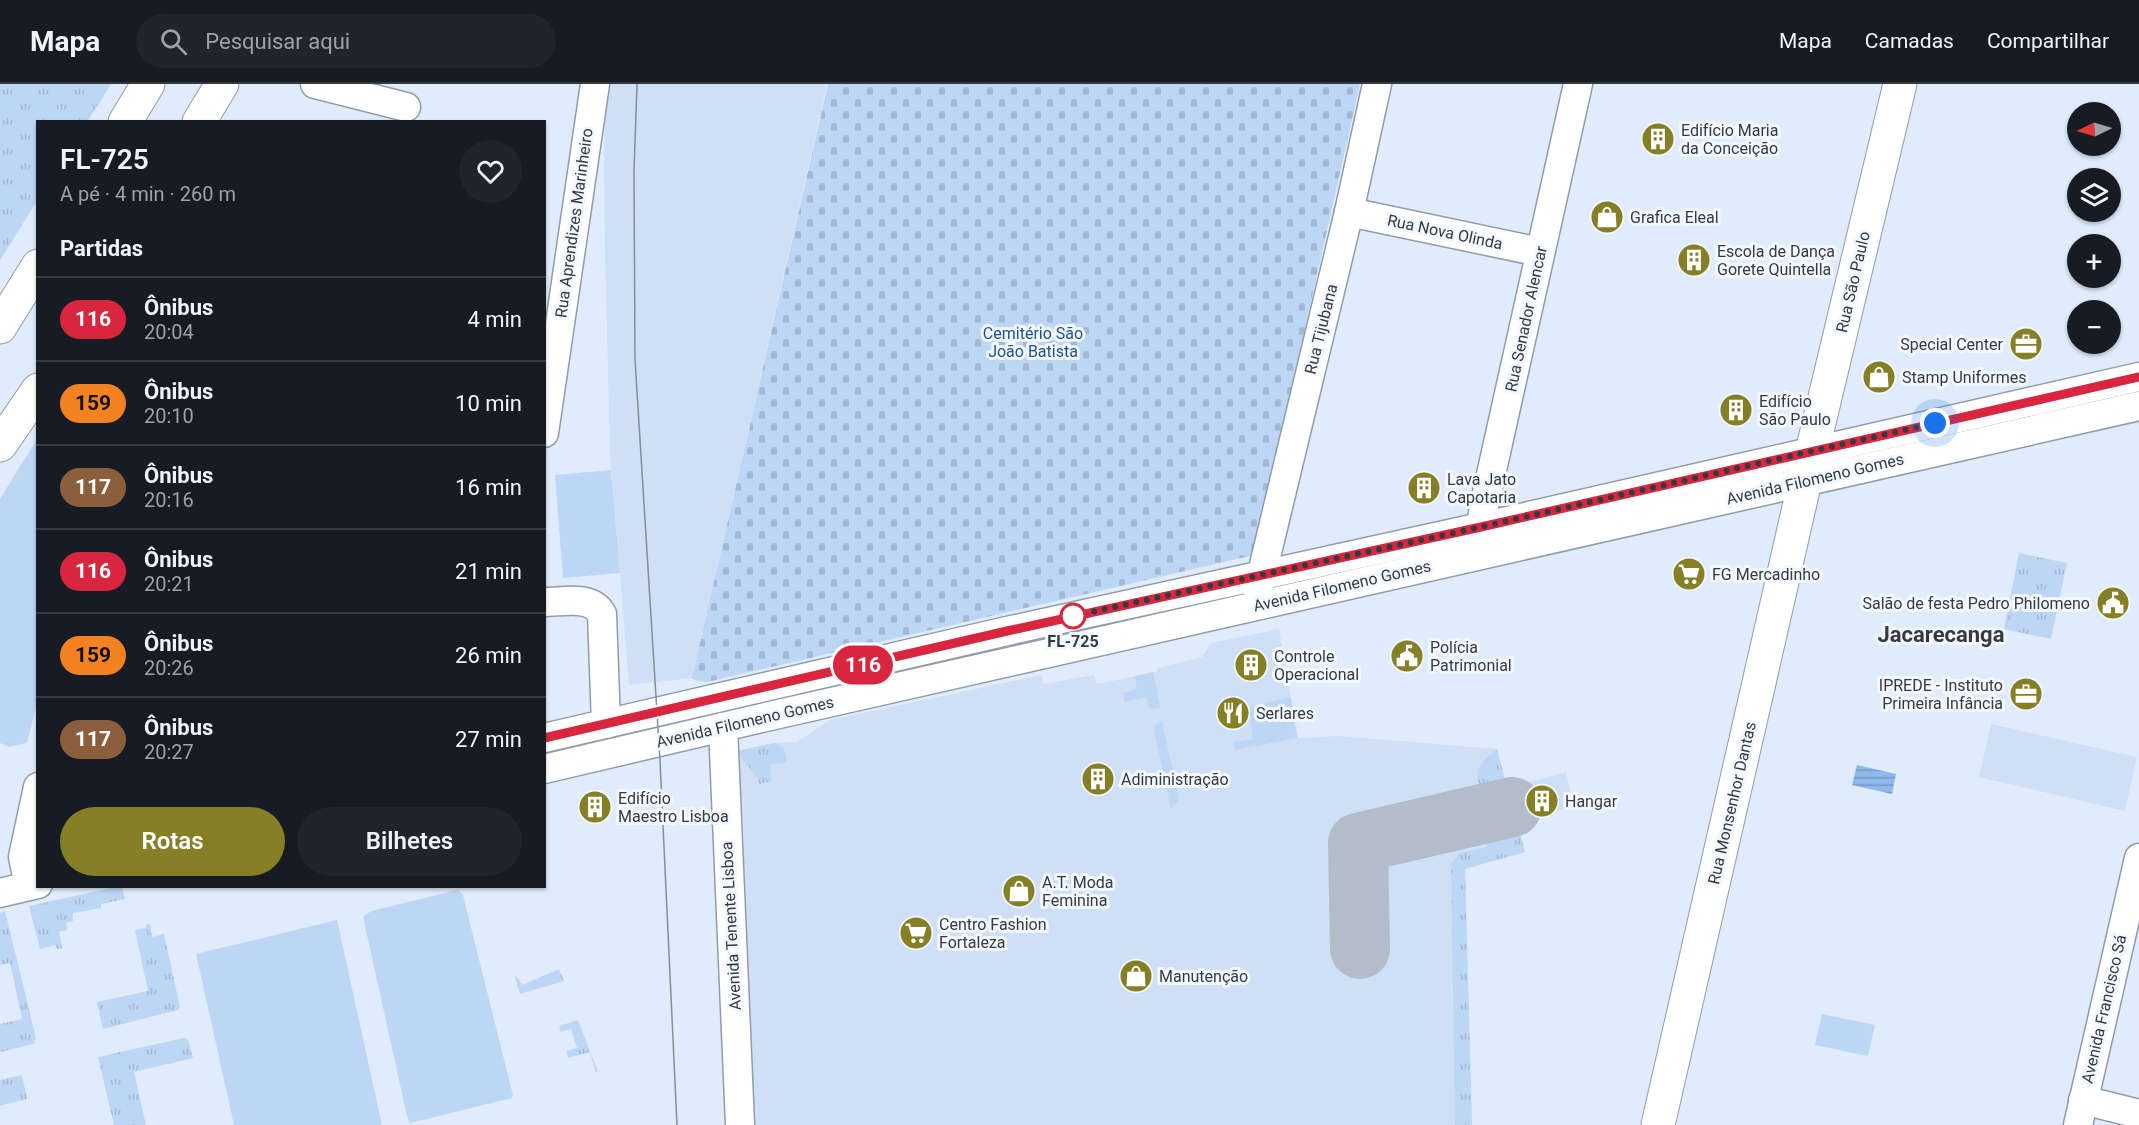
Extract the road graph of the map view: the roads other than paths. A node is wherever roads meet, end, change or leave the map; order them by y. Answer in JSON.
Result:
{"nodes":[{"id":1,"x":148,"y":84,"type":"edge"},
{"id":2,"x":222,"y":84,"type":"edge"},
{"id":3,"x":315,"y":84,"type":"edge"},
{"id":4,"x":595,"y":84,"type":"edge"},
{"id":5,"x":1377,"y":84,"type":"edge"},
{"id":6,"x":1578,"y":84,"type":"edge"},
{"id":7,"x":1900,"y":84,"type":"edge"},
{"id":8,"x":407,"y":104,"type":"edge"},
{"id":9,"x":126,"y":120,"type":"edge"},
{"id":10,"x":200,"y":120,"type":"edge"},
{"id":11,"x":1349,"y":212,"type":"junction"},
{"id":12,"x":1540,"y":252,"type":"junction"},
{"id":13,"x":36,"y":269,"type":"edge"},
{"id":14,"x":0,"y":327,"type":"edge"},
{"id":15,"x":2139,"y":377,"type":"edge"},
{"id":16,"x":36,"y":393,"type":"edge"},
{"id":17,"x":2139,"y":406,"type":"edge"},
{"id":18,"x":546,"y":418,"type":"edge"},
{"id":19,"x":0,"y":445,"type":"edge"},
{"id":20,"x":1809,"y":465,"type":"junction"},
{"id":21,"x":1481,"y":541,"type":"junction"},
{"id":22,"x":1261,"y":574,"type":"junction"},
{"id":23,"x":546,"y":602,"type":"edge"},
{"id":24,"x":1255,"y":606,"type":"junction"},
{"id":25,"x":606,"y":724,"type":"junction"},
{"id":26,"x":723,"y":727,"type":"junction"},
{"id":27,"x":546,"y":738,"type":"edge"},
{"id":28,"x":546,"y":769,"type":"edge"},
{"id":29,"x":36,"y":795,"type":"edge"},
{"id":30,"x":20,"y":858,"type":"edge"},
{"id":31,"x":2139,"y":858,"type":"edge"},
{"id":32,"x":33,"y":885,"type":"edge"},
{"id":33,"x":0,"y":893,"type":"edge"},
{"id":34,"x":2080,"y":1112,"type":"edge"},
{"id":35,"x":2139,"y":1113,"type":"edge"},
{"id":36,"x":740,"y":1125,"type":"edge"},
{"id":37,"x":1658,"y":1125,"type":"edge"}],
"edges":[{"from":1,"to":9,"type":"main road"},
{"from":2,"to":10,"type":"main road"},
{"from":3,"to":8,"type":"street"},
{"from":4,"to":18,"type":"street","name":"Rua Aprendizes Marinheiro"},
{"from":5,"to":11,"type":"street","name":"Rua Tijubana"},
{"from":6,"to":12,"type":"street","name":"Rua Senador Alencar"},
{"from":7,"to":20,"type":"main road","name":"Rua São Paulo"},
{"from":11,"to":12,"type":"street","name":"Rua Nova Olinda"},
{"from":11,"to":22,"type":"street","name":"Rua Tijubana"},
{"from":12,"to":21,"type":"street","name":"Rua Senador Alencar"},
{"from":13,"to":14,"type":"main road"},
{"from":15,"to":20,"type":"street","name":"Avenida Filomeno Gomes"},
{"from":16,"to":19,"type":"main road"},
{"from":17,"to":20,"type":"street","name":"Avenida Filomeno Gomes"},
{"from":20,"to":21,"type":"street","name":"Avenida Filomeno Gomes"},
{"from":20,"to":37,"type":"main road","name":"Rua Monsenhor Dantas"},
{"from":21,"to":22,"type":"street","name":"Avenida Filomeno Gomes"},
{"from":21,"to":24,"type":"street","name":"Avenida Filomeno Gomes"},
{"from":22,"to":24,"type":"street","name":"Rua Tijubana"},
{"from":22,"to":25,"type":"street","name":"Avenida Filomeno Gomes"},
{"from":23,"to":25,"type":"street"},
{"from":24,"to":26,"type":"street","name":"Avenida Filomeno Gomes"},
{"from":25,"to":27,"type":"street","name":"Avenida Filomeno Gomes"},
{"from":26,"to":28,"type":"street","name":"Avenida Filomeno Gomes"},
{"from":26,"to":36,"type":"street","name":"Avenida Tenente Lisboa"},
{"from":29,"to":30,"type":"street"},
{"from":30,"to":32,"type":"street"},
{"from":31,"to":34,"type":"street","name":"Avenida Francisco Sá"},
{"from":32,"to":33,"type":"street"},
{"from":34,"to":35,"type":"street"}]}
